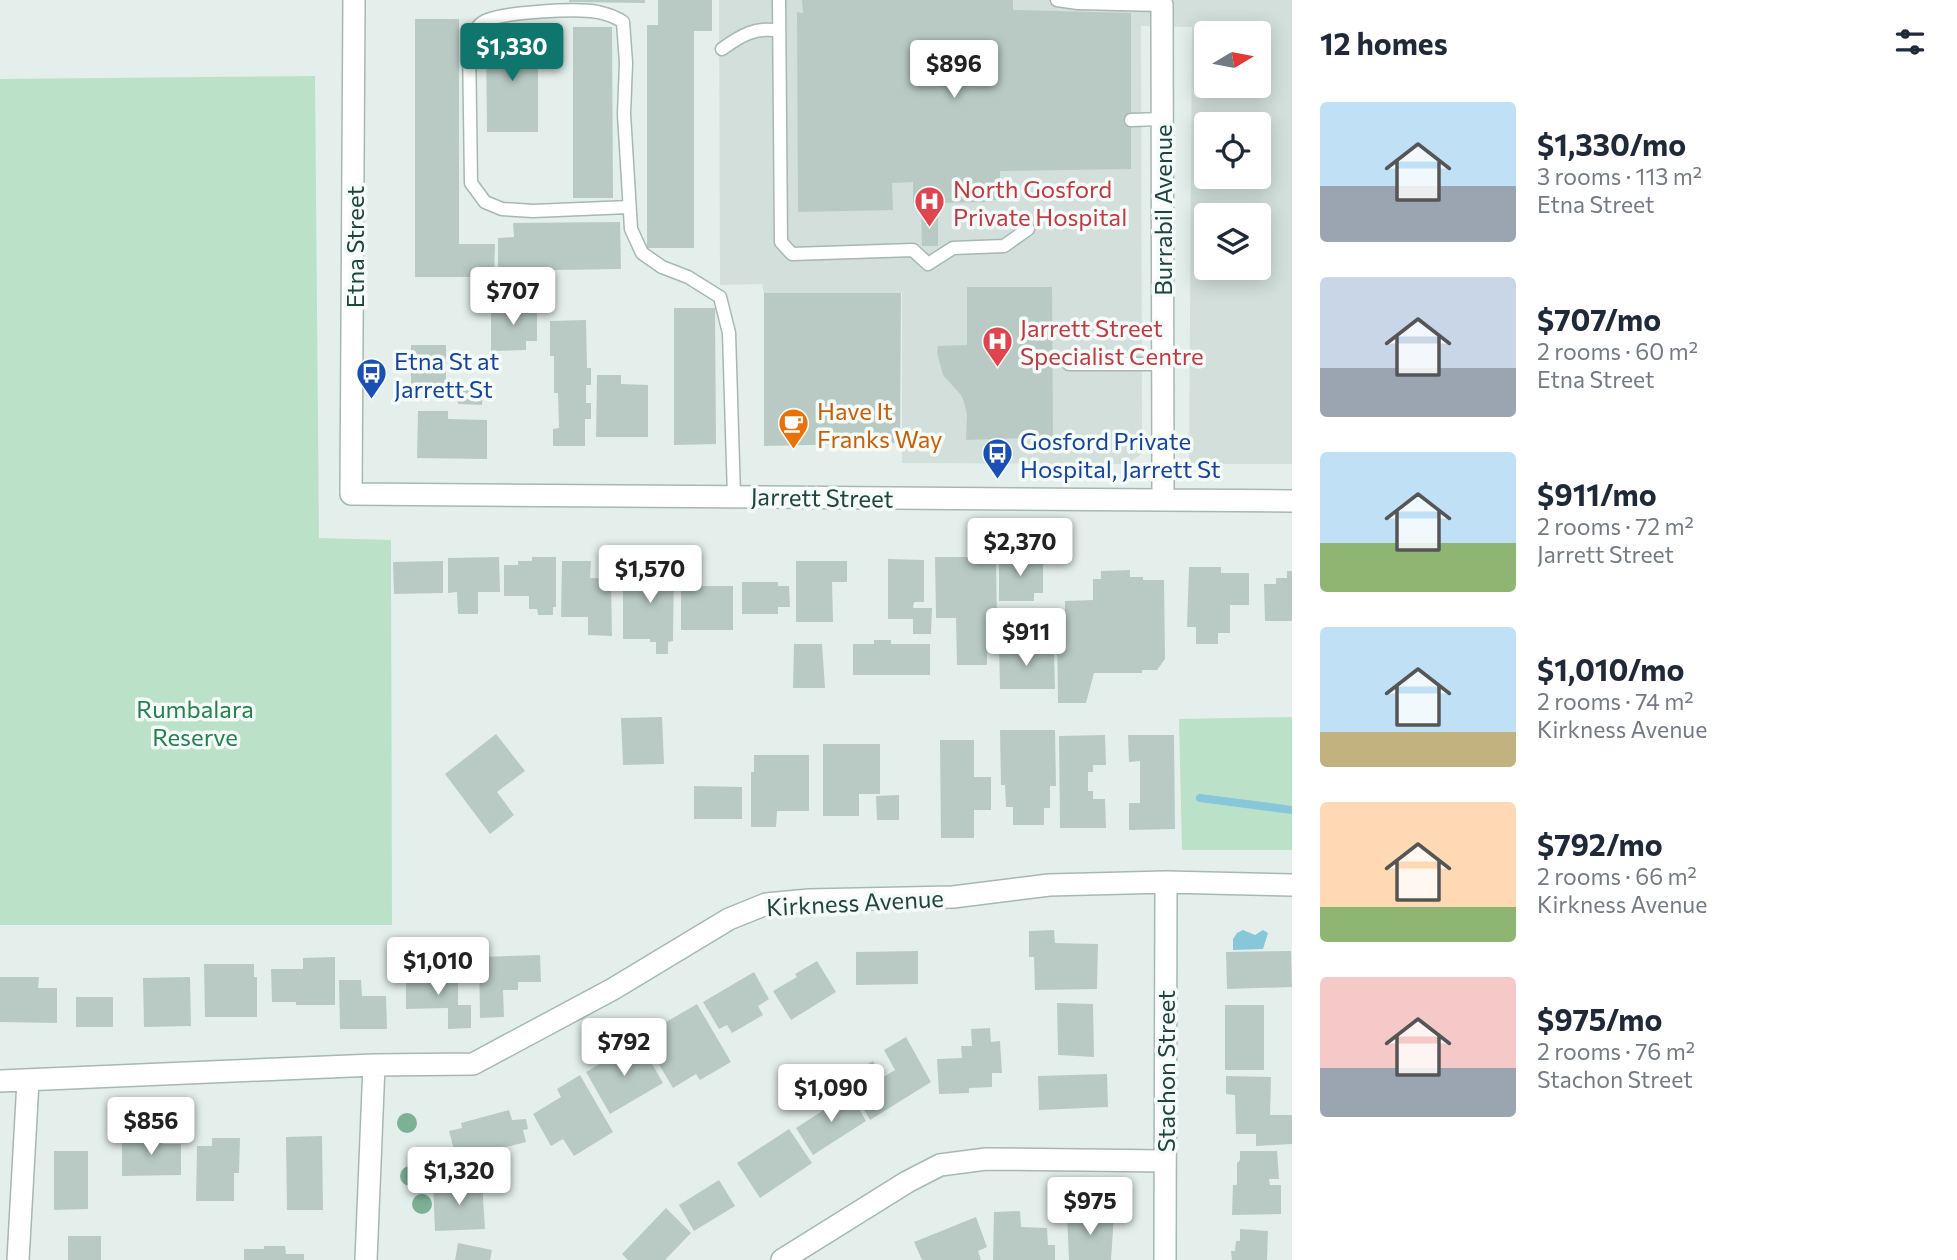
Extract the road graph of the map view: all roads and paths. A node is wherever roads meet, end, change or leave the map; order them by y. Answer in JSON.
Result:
{"nodes":[{"id":1,"x":354,"y":0,"type":"edge"},
{"id":2,"x":779,"y":0,"type":"edge"},
{"id":3,"x":1057,"y":0,"type":"edge"},
{"id":4,"x":1161,"y":2,"type":"edge"},
{"id":5,"x":779,"y":31,"type":"junction"},
{"id":6,"x":722,"y":49,"type":"dead end"},
{"id":7,"x":1162,"y":119,"type":"junction"},
{"id":8,"x":1131,"y":120,"type":"dead end"},
{"id":9,"x":629,"y":207,"type":"junction"},
{"id":10,"x":1028,"y":229,"type":"dead end"},
{"id":11,"x":1069,"y":364,"type":"dead end"},
{"id":12,"x":1163,"y":364,"type":"junction"},
{"id":13,"x":351,"y":494,"type":"joint"},
{"id":14,"x":734,"y":496,"type":"junction"},
{"id":15,"x":1163,"y":500,"type":"junction"},
{"id":16,"x":1292,"y":501,"type":"edge"},
{"id":17,"x":1166,"y":882,"type":"junction"},
{"id":18,"x":1292,"y":885,"type":"edge"},
{"id":19,"x":374,"y":1065,"type":"junction"},
{"id":20,"x":0,"y":1081,"type":"edge"},
{"id":21,"x":28,"y":1081,"type":"junction"},
{"id":22,"x":1165,"y":1161,"type":"junction"},
{"id":23,"x":18,"y":1260,"type":"edge"},
{"id":24,"x":366,"y":1260,"type":"edge"},
{"id":25,"x":782,"y":1260,"type":"edge"},
{"id":26,"x":1166,"y":1260,"type":"edge"}],
"edges":[{"from":1,"to":13,"type":"street","name":"Etna Street"},
{"from":2,"to":5,"type":"lane"},
{"from":3,"to":4,"type":"lane"},
{"from":4,"to":7,"type":"street","name":"Burrabil Avenue"},
{"from":5,"to":6,"type":"lane"},
{"from":5,"to":10,"type":"lane"},
{"from":7,"to":8,"type":"lane"},
{"from":7,"to":12,"type":"street","name":"Burrabil Avenue"},
{"from":9,"to":9,"type":"lane"},
{"from":9,"to":14,"type":"lane"},
{"from":11,"to":12,"type":"lane"},
{"from":12,"to":15,"type":"street","name":"Burrabil Avenue"},
{"from":13,"to":14,"type":"street","name":"Jarrett Street"},
{"from":14,"to":15,"type":"street","name":"Jarrett Street"},
{"from":15,"to":16,"type":"street","name":"Jarrett Street"},
{"from":17,"to":18,"type":"street","name":"Kirkness Avenue"},
{"from":17,"to":19,"type":"street","name":"Kirkness Avenue"},
{"from":17,"to":22,"type":"street","name":"Stachon Street"},
{"from":19,"to":21,"type":"street","name":"Kirkness Avenue"},
{"from":19,"to":24,"type":"street"},
{"from":20,"to":21,"type":"street","name":"Kirkness Avenue"},
{"from":21,"to":23,"type":"street"},
{"from":22,"to":25,"type":"street"},
{"from":22,"to":26,"type":"street","name":"Stachon Street"}]}
